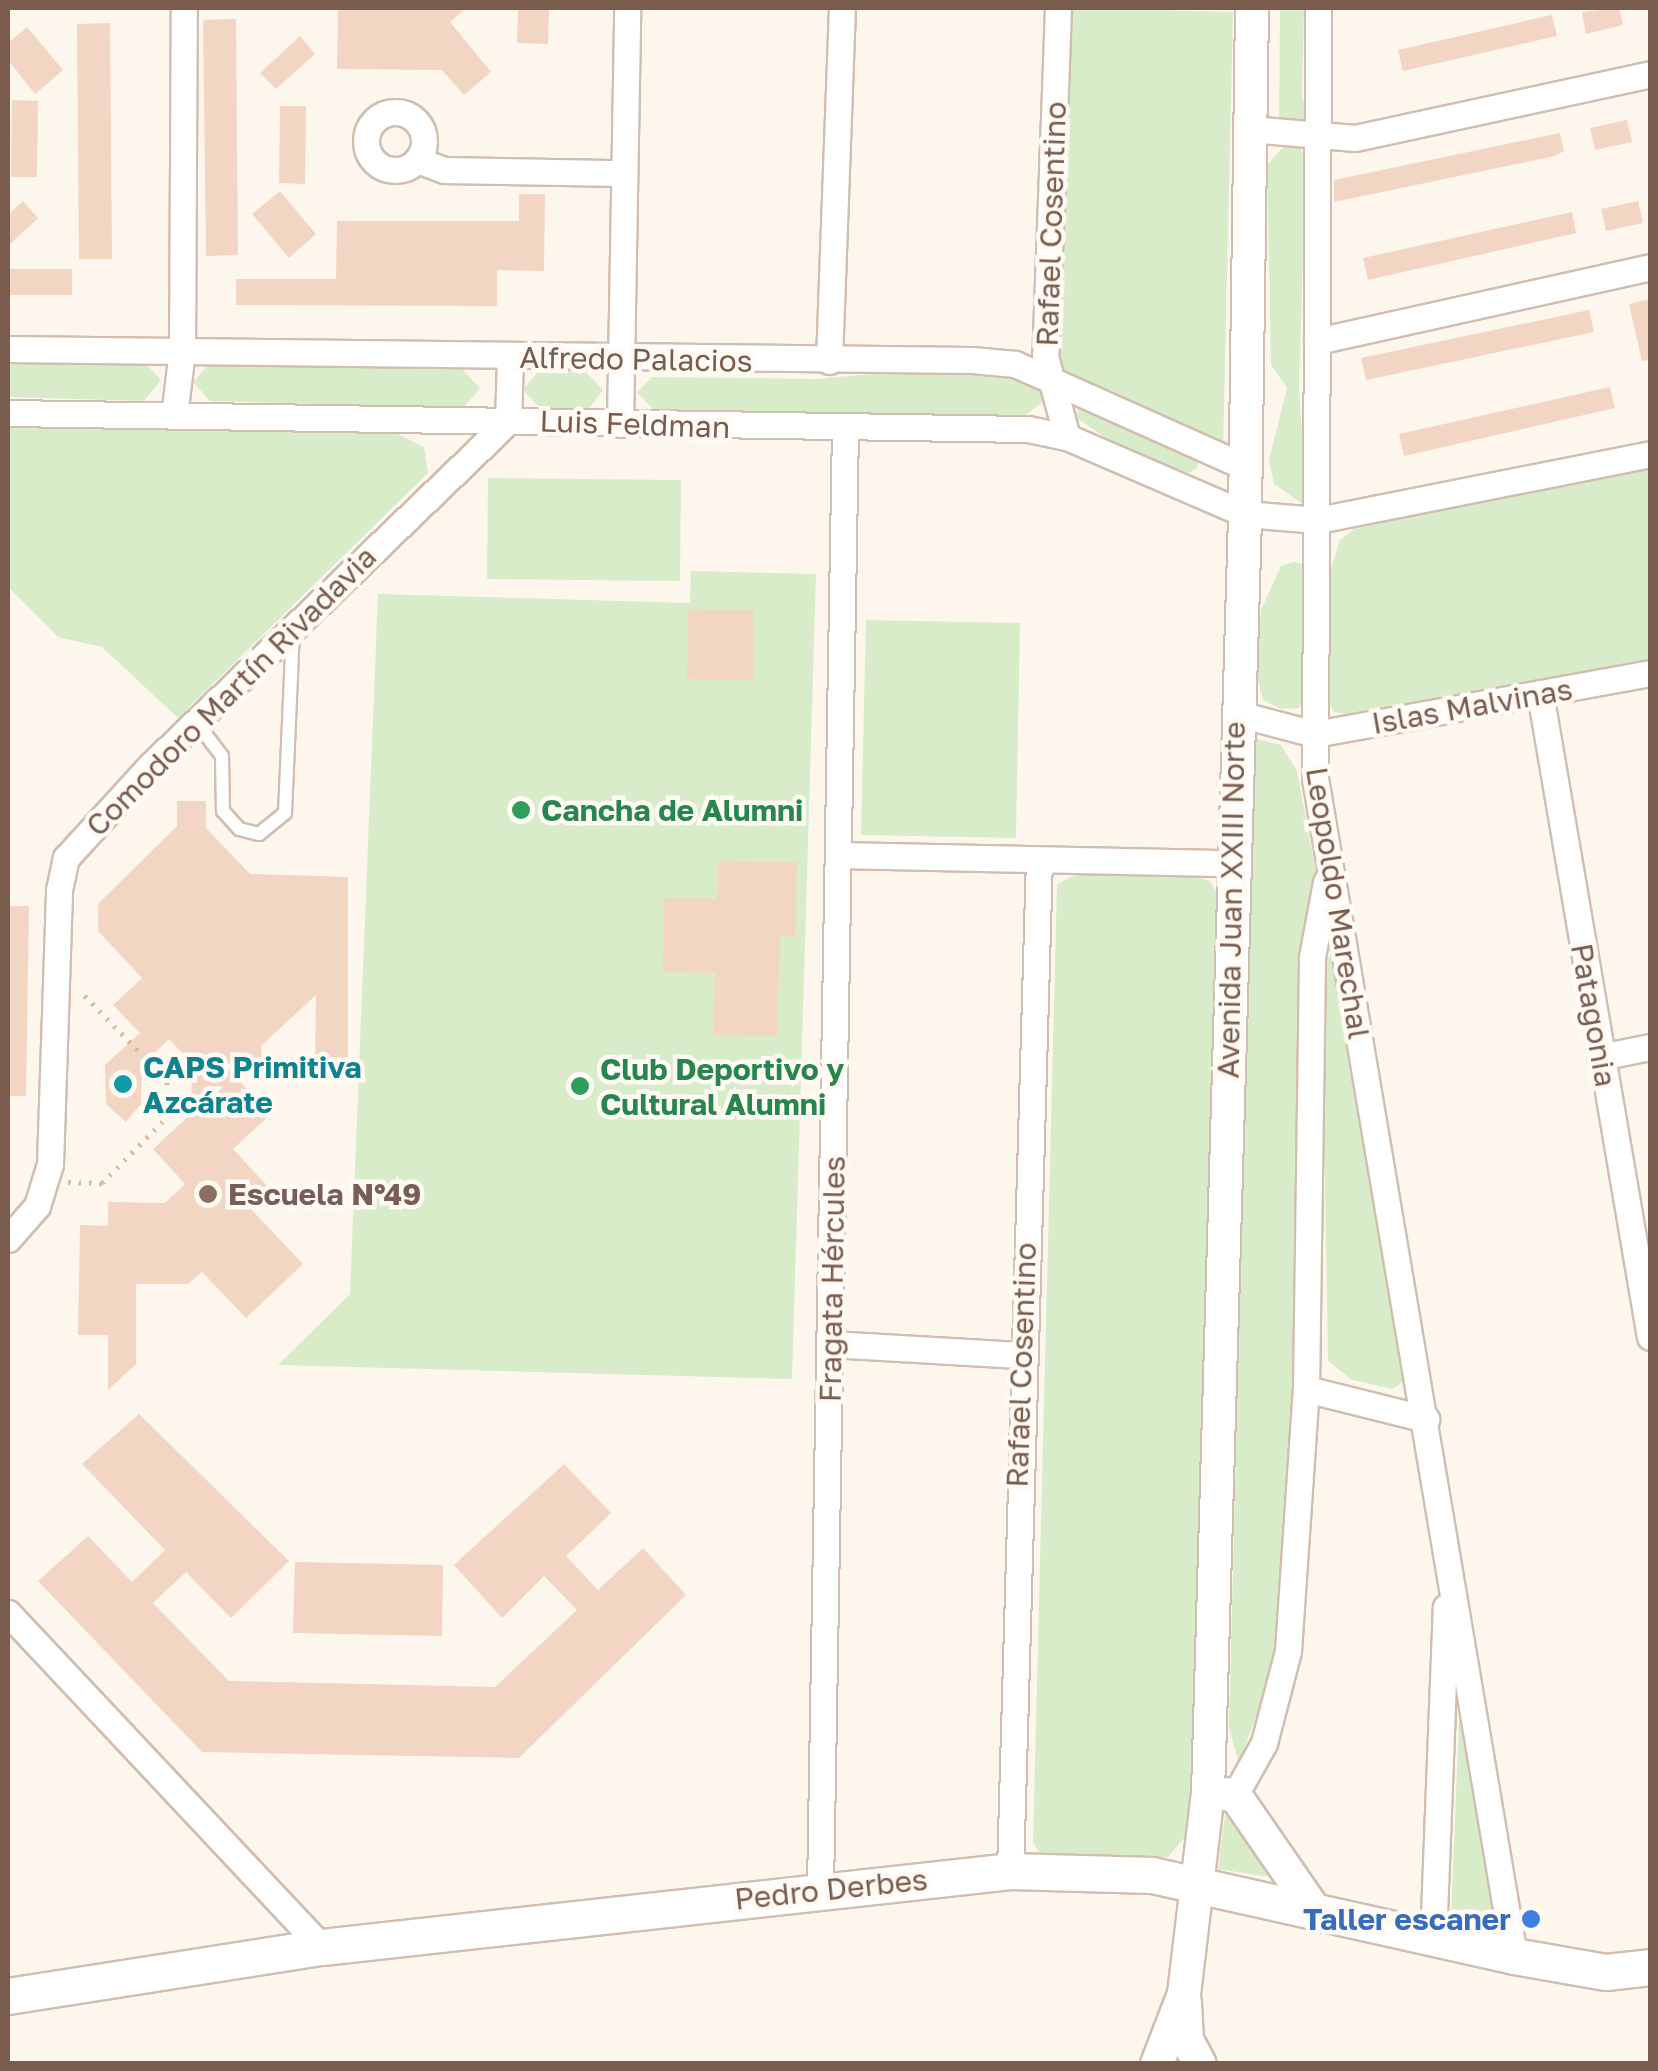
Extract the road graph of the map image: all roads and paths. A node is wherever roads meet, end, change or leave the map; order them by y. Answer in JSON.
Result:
{"nodes":[{"id":1,"x":184,"y":8,"type":"edge"},
{"id":2,"x":627,"y":8,"type":"edge"},
{"id":3,"x":842,"y":8,"type":"edge"},
{"id":4,"x":1058,"y":8,"type":"edge"},
{"id":5,"x":1252,"y":8,"type":"edge"},
{"id":6,"x":1318,"y":8,"type":"edge"},
{"id":7,"x":1650,"y":74,"type":"edge"},
{"id":8,"x":1250,"y":129,"type":"junction"},
{"id":9,"x":1317,"y":135,"type":"junction"},
{"id":10,"x":417,"y":160,"type":"dead end"},
{"id":11,"x":622,"y":173,"type":"junction"},
{"id":12,"x":1650,"y":268,"type":"edge"},
{"id":13,"x":1317,"y":341,"type":"junction"},
{"id":14,"x":8,"y":348,"type":"edge"},
{"id":15,"x":182,"y":351,"type":"junction"},
{"id":16,"x":510,"y":357,"type":"junction"},
{"id":17,"x":620,"y":358,"type":"junction"},
{"id":18,"x":830,"y":361,"type":"junction"},
{"id":19,"x":1051,"y":382,"type":"junction"},
{"id":20,"x":8,"y":413,"type":"edge"},
{"id":21,"x":174,"y":416,"type":"junction"},
{"id":22,"x":508,"y":421,"type":"junction"},
{"id":23,"x":620,"y":424,"type":"junction"},
{"id":24,"x":845,"y":430,"type":"junction"},
{"id":25,"x":1068,"y":437,"type":"junction"},
{"id":26,"x":1650,"y":454,"type":"edge"},
{"id":27,"x":1243,"y":466,"type":"junction"},
{"id":28,"x":1245,"y":514,"type":"junction"},
{"id":29,"x":1318,"y":520,"type":"junction"},
{"id":30,"x":293,"y":628,"type":"junction"},
{"id":31,"x":1650,"y":673,"type":"edge"},
{"id":32,"x":1540,"y":694,"type":"junction"},
{"id":33,"x":1235,"y":713,"type":"junction"},
{"id":34,"x":196,"y":722,"type":"junction"},
{"id":35,"x":1314,"y":734,"type":"junction"},
{"id":36,"x":839,"y":855,"type":"junction"},
{"id":37,"x":1039,"y":860,"type":"junction"},
{"id":38,"x":1231,"y":863,"type":"junction"},
{"id":39,"x":1329,"y":864,"type":"junction"},
{"id":40,"x":57,"y":967,"type":"junction"},
{"id":41,"x":1650,"y":1047,"type":"edge"},
{"id":42,"x":1600,"y":1057,"type":"junction"},
{"id":43,"x":46,"y":1182,"type":"junction"},
{"id":44,"x":8,"y":1239,"type":"edge"},
{"id":45,"x":1650,"y":1337,"type":"edge"},
{"id":46,"x":830,"y":1344,"type":"junction"},
{"id":47,"x":1020,"y":1355,"type":"junction"},
{"id":48,"x":1306,"y":1389,"type":"junction"},
{"id":49,"x":1426,"y":1419,"type":"junction"},
{"id":50,"x":1448,"y":1552,"type":"junction"},
{"id":51,"x":8,"y":1613,"type":"edge"},
{"id":52,"x":1222,"y":1794,"type":"junction"},
{"id":53,"x":1010,"y":1871,"type":"junction"},
{"id":54,"x":1200,"y":1886,"type":"junction"},
{"id":55,"x":820,"y":1889,"type":"junction"},
{"id":56,"x":1315,"y":1911,"type":"junction"},
{"id":57,"x":1433,"y":1940,"type":"junction"},
{"id":58,"x":322,"y":1947,"type":"junction"},
{"id":59,"x":1514,"y":1956,"type":"junction"},
{"id":60,"x":1650,"y":1967,"type":"edge"},
{"id":61,"x":1184,"y":1994,"type":"junction"},
{"id":62,"x":8,"y":1996,"type":"edge"},
{"id":63,"x":1157,"y":2064,"type":"edge"},
{"id":64,"x":1200,"y":2064,"type":"edge"}],
"edges":[{"from":1,"to":15,"type":"street"},
{"from":2,"to":11,"type":"street"},
{"from":3,"to":18,"type":"street"},
{"from":4,"to":19,"type":"street","name":"Rafael Cosentino"},
{"from":5,"to":8,"type":"street","name":"Avenida Juan XXIII Norte"},
{"from":6,"to":9,"type":"street","name":"Leopoldo Marechal"},
{"from":7,"to":9,"type":"street"},
{"from":8,"to":9,"type":"street"},
{"from":8,"to":27,"type":"street","name":"Avenida Juan XXIII Norte"},
{"from":9,"to":13,"type":"street","name":"Leopoldo Marechal"},
{"from":10,"to":11,"type":"street"},
{"from":11,"to":17,"type":"street"},
{"from":12,"to":13,"type":"street"},
{"from":13,"to":29,"type":"street","name":"Leopoldo Marechal"},
{"from":14,"to":15,"type":"street","name":"Alfredo Palacios"},
{"from":15,"to":16,"type":"street","name":"Alfredo Palacios"},
{"from":15,"to":21,"type":"street"},
{"from":16,"to":17,"type":"street","name":"Alfredo Palacios"},
{"from":16,"to":22,"type":"street"},
{"from":17,"to":18,"type":"street","name":"Alfredo Palacios"},
{"from":17,"to":23,"type":"street"},
{"from":18,"to":19,"type":"street","name":"Alfredo Palacios"},
{"from":19,"to":25,"type":"street","name":"Rafael Cosentino"},
{"from":19,"to":27,"type":"street","name":"Alfredo Palacios"},
{"from":20,"to":21,"type":"street","name":"Luis Feldman"},
{"from":21,"to":22,"type":"street","name":"Luis Feldman"},
{"from":22,"to":23,"type":"street","name":"Luis Feldman"},
{"from":22,"to":30,"type":"street","name":"Comodoro Martín Rivadavia"},
{"from":23,"to":24,"type":"street","name":"Luis Feldman"},
{"from":24,"to":25,"type":"street","name":"Luis Feldman"},
{"from":24,"to":36,"type":"street","name":"Fragata Hércules"},
{"from":25,"to":28,"type":"street","name":"Luis Feldman"},
{"from":26,"to":29,"type":"street","name":"Luis Feldman"},
{"from":27,"to":28,"type":"street","name":"Avenida Juan XXIII Norte"},
{"from":28,"to":29,"type":"street","name":"Luis Feldman"},
{"from":28,"to":33,"type":"street","name":"Avenida Juan XXIII Norte"},
{"from":29,"to":35,"type":"street","name":"Leopoldo Marechal"},
{"from":30,"to":34,"type":"street","name":"Comodoro Martín Rivadavia"},
{"from":30,"to":34,"type":"lane"},
{"from":31,"to":32,"type":"street","name":"Islas Malvinas"},
{"from":32,"to":35,"type":"street","name":"Islas Malvinas"},
{"from":32,"to":42,"type":"street","name":"Patagonia"},
{"from":33,"to":35,"type":"street","name":"Islas Malvinas"},
{"from":33,"to":38,"type":"street","name":"Avenida Juan XXIII Norte"},
{"from":34,"to":40,"type":"street","name":"Comodoro Martín Rivadavia"},
{"from":35,"to":39,"type":"street","name":"Leopoldo Marechal"},
{"from":36,"to":37,"type":"street"},
{"from":36,"to":46,"type":"street","name":"Fragata Hércules"},
{"from":37,"to":38,"type":"street"},
{"from":37,"to":47,"type":"street","name":"Rafael Cosentino"},
{"from":38,"to":52,"type":"street","name":"Avenida Juan XXIII Norte"},
{"from":39,"to":48,"type":"street","name":"Avenida Juan XXIII Norte"},
{"from":39,"to":49,"type":"street","name":"Leopoldo Marechal"},
{"from":40,"to":43,"type":"street","name":"Comodoro Martín Rivadavia"},
{"from":40,"to":43,"type":"path"},
{"from":41,"to":42,"type":"street"},
{"from":42,"to":45,"type":"street","name":"Patagonia"},
{"from":43,"to":44,"type":"street","name":"Comodoro Martín Rivadavia"},
{"from":46,"to":47,"type":"street"},
{"from":46,"to":55,"type":"street","name":"Fragata Hércules"},
{"from":47,"to":53,"type":"street","name":"Rafael Cosentino"},
{"from":48,"to":49,"type":"street"},
{"from":48,"to":52,"type":"street","name":"Avenida Juan XXIII Norte"},
{"from":49,"to":50,"type":"street","name":"Leopoldo Marechal"},
{"from":50,"to":57,"type":"street","name":"Leopoldo Marechal"},
{"from":50,"to":59,"type":"street","name":"Leopoldo Marechal"},
{"from":51,"to":58,"type":"street"},
{"from":52,"to":54,"type":"street","name":"Avenida Juan XXIII Norte"},
{"from":52,"to":56,"type":"street"},
{"from":53,"to":54,"type":"main road","name":"Pedro Derbes"},
{"from":53,"to":55,"type":"main road","name":"Pedro Derbes"},
{"from":54,"to":56,"type":"main road","name":"Pedro Derbes"},
{"from":54,"to":61,"type":"street","name":"Avenida Juan XXIII Norte"},
{"from":55,"to":58,"type":"main road","name":"Pedro Derbes"},
{"from":56,"to":57,"type":"main road","name":"Pedro Derbes"},
{"from":57,"to":59,"type":"main road","name":"Pedro Derbes"},
{"from":58,"to":62,"type":"main road","name":"Pedro Derbes"},
{"from":59,"to":60,"type":"main road","name":"Pedro Derbes"},
{"from":61,"to":63,"type":"street","name":"Avenida Juan XXIII Norte"},
{"from":61,"to":64,"type":"street","name":"Avenida Juan XXIII Norte"}]}
